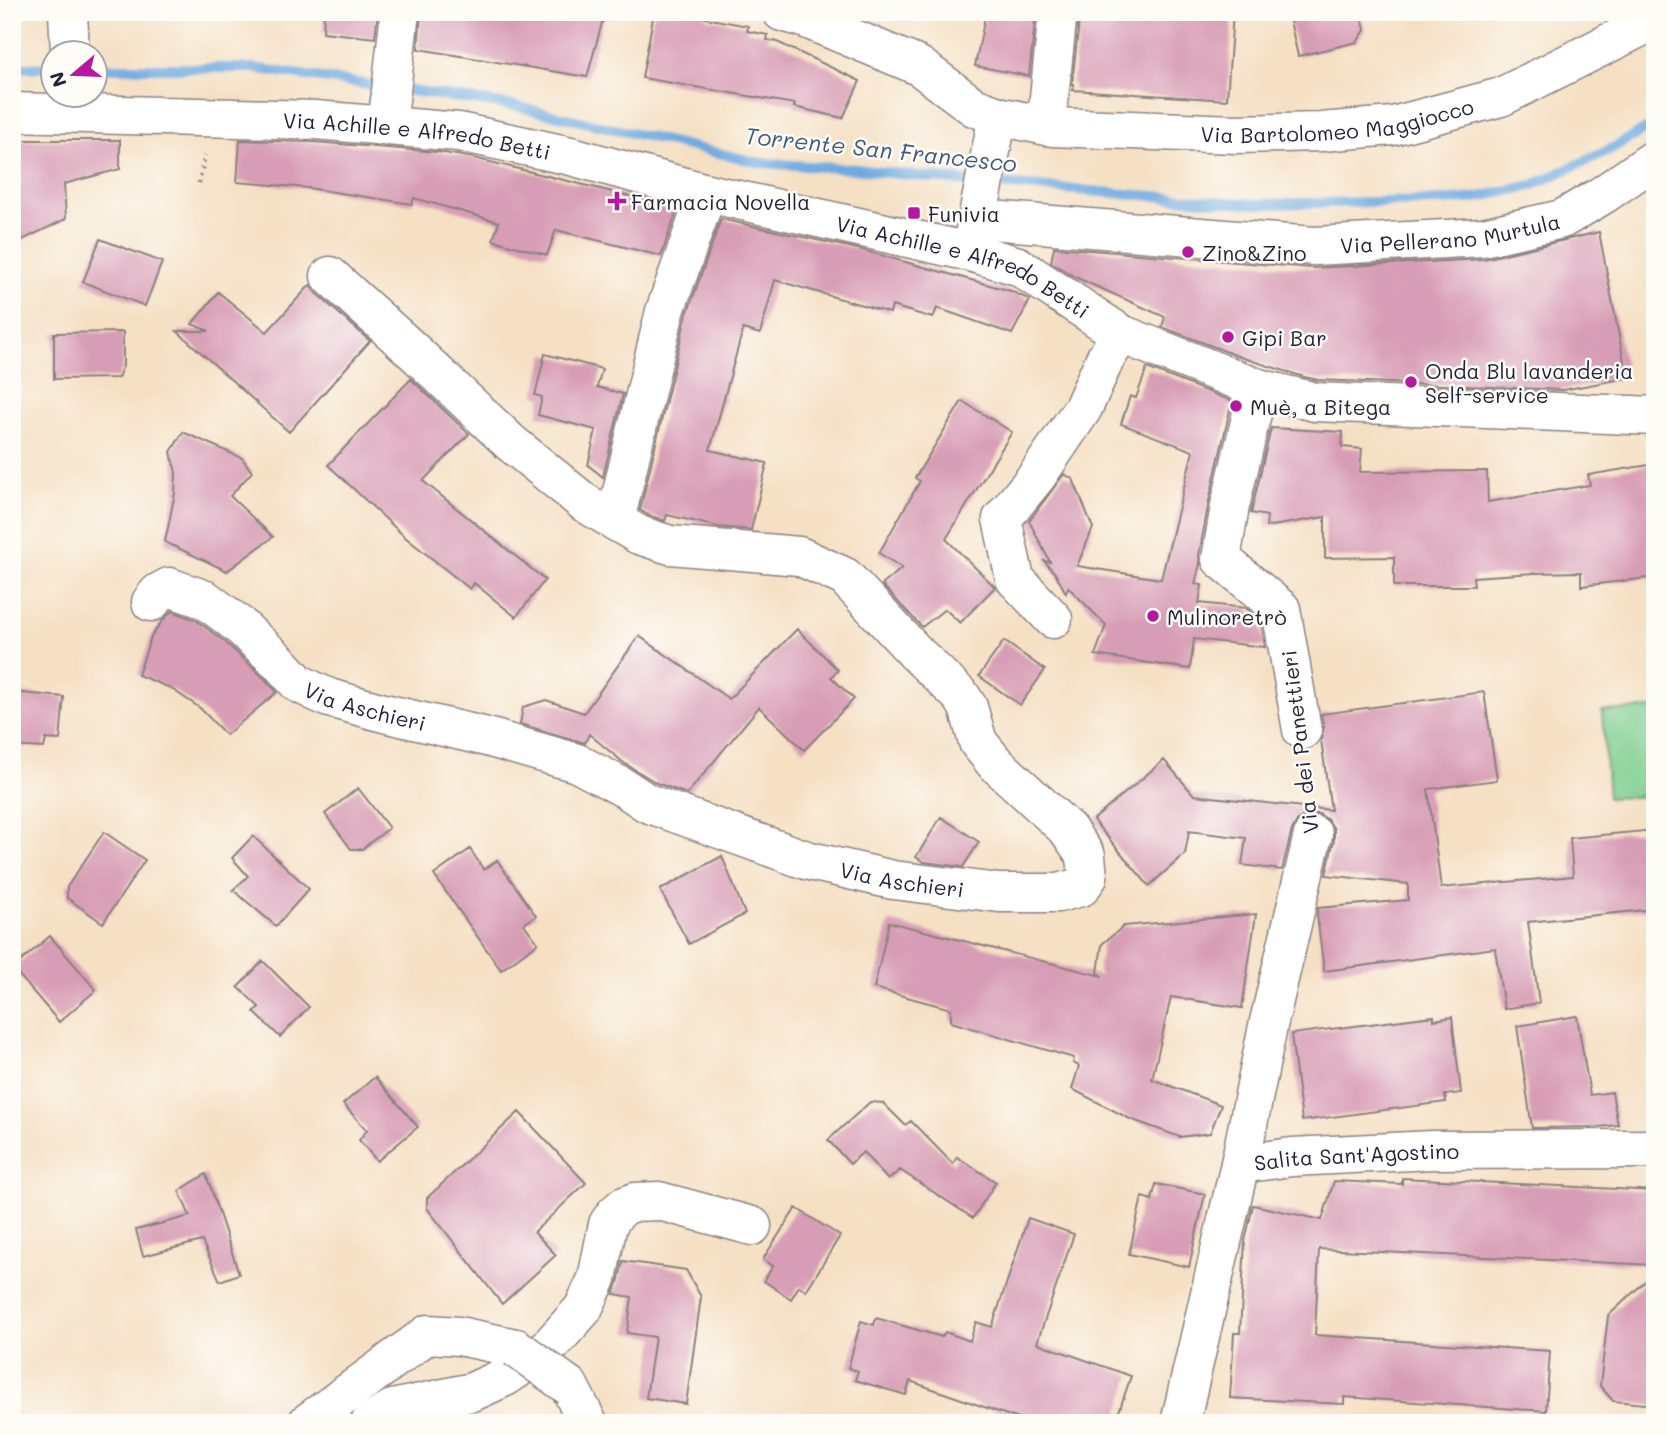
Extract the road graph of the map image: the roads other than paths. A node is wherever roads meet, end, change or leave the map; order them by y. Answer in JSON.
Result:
{"nodes":[{"id":1,"x":68,"y":12,"type":"edge"},
{"id":2,"x":400,"y":12,"type":"edge"},
{"id":3,"x":861,"y":12,"type":"edge"},
{"id":4,"x":1058,"y":12,"type":"edge"},
{"id":5,"x":796,"y":14,"type":"edge"},
{"id":6,"x":1655,"y":20,"type":"edge"},
{"id":7,"x":69,"y":38,"type":"edge"},
{"id":8,"x":919,"y":66,"type":"junction"},
{"id":9,"x":108,"y":106,"type":"edge"},
{"id":10,"x":38,"y":108,"type":"edge"},
{"id":11,"x":12,"y":112,"type":"edge"},
{"id":12,"x":997,"y":124,"type":"junction"},
{"id":13,"x":387,"y":126,"type":"junction"},
{"id":14,"x":1046,"y":126,"type":"junction"},
{"id":15,"x":1655,"y":159,"type":"edge"},
{"id":16,"x":708,"y":193,"type":"junction"},
{"id":17,"x":974,"y":236,"type":"junction"},
{"id":18,"x":330,"y":275,"type":"dead end"},
{"id":19,"x":1121,"y":334,"type":"junction"},
{"id":20,"x":1258,"y":388,"type":"junction"},
{"id":21,"x":1655,"y":416,"type":"edge"},
{"id":22,"x":615,"y":522,"type":"junction"},
{"id":23,"x":151,"y":602,"type":"dead end"},
{"id":24,"x":1053,"y":619,"type":"dead end"},
{"id":25,"x":1302,"y":730,"type":"road end"},
{"id":26,"x":1313,"y":835,"type":"road end"},
{"id":27,"x":1655,"y":1149,"type":"edge"},
{"id":28,"x":1240,"y":1164,"type":"junction"},
{"id":29,"x":752,"y":1226,"type":"dead end"},
{"id":30,"x":307,"y":1423,"type":"edge"},
{"id":31,"x":370,"y":1423,"type":"edge"},
{"id":32,"x":588,"y":1423,"type":"edge"},
{"id":33,"x":1180,"y":1423,"type":"edge"}],
"edges":[{"from":1,"to":7,"type":"street"},
{"from":2,"to":13,"type":"street"},
{"from":3,"to":8,"type":"street"},
{"from":4,"to":14,"type":"street"},
{"from":5,"to":8,"type":"street"},
{"from":6,"to":14,"type":"street","name":"Via Bartolomeo Maggiocco"},
{"from":8,"to":12,"type":"street","name":"Via Bartolomeo Maggiocco"},
{"from":9,"to":13,"type":"street","name":"Via Achille e Alfredo Betti"},
{"from":10,"to":11,"type":"street","name":"Via Achille e Alfredo Betti"},
{"from":12,"to":14,"type":"street","name":"Via Bartolomeo Maggiocco"},
{"from":12,"to":17,"type":"street"},
{"from":13,"to":16,"type":"street","name":"Via Achille e Alfredo Betti"},
{"from":15,"to":17,"type":"street","name":"Via Pellerano Murtula"},
{"from":16,"to":17,"type":"street","name":"Via Achille e Alfredo Betti"},
{"from":16,"to":22,"type":"street"},
{"from":17,"to":19,"type":"street","name":"Via Achille e Alfredo Betti"},
{"from":18,"to":22,"type":"street","name":"Via Aschieri"},
{"from":19,"to":20,"type":"street","name":"Via Achille e Alfredo Betti"},
{"from":19,"to":24,"type":"street"},
{"from":20,"to":21,"type":"street","name":"Via Achille e Alfredo Betti"},
{"from":20,"to":25,"type":"street","name":"Via dei Panettieri"},
{"from":22,"to":23,"type":"street","name":"Via Aschieri"},
{"from":26,"to":28,"type":"street","name":"Via dei Panettieri"},
{"from":27,"to":28,"type":"street","name":"Salita Sant'Agostino"},
{"from":28,"to":33,"type":"street","name":"Salita Sant'Agostino"},
{"from":29,"to":31,"type":"street"},
{"from":30,"to":32,"type":"street","bridge":true}]}
